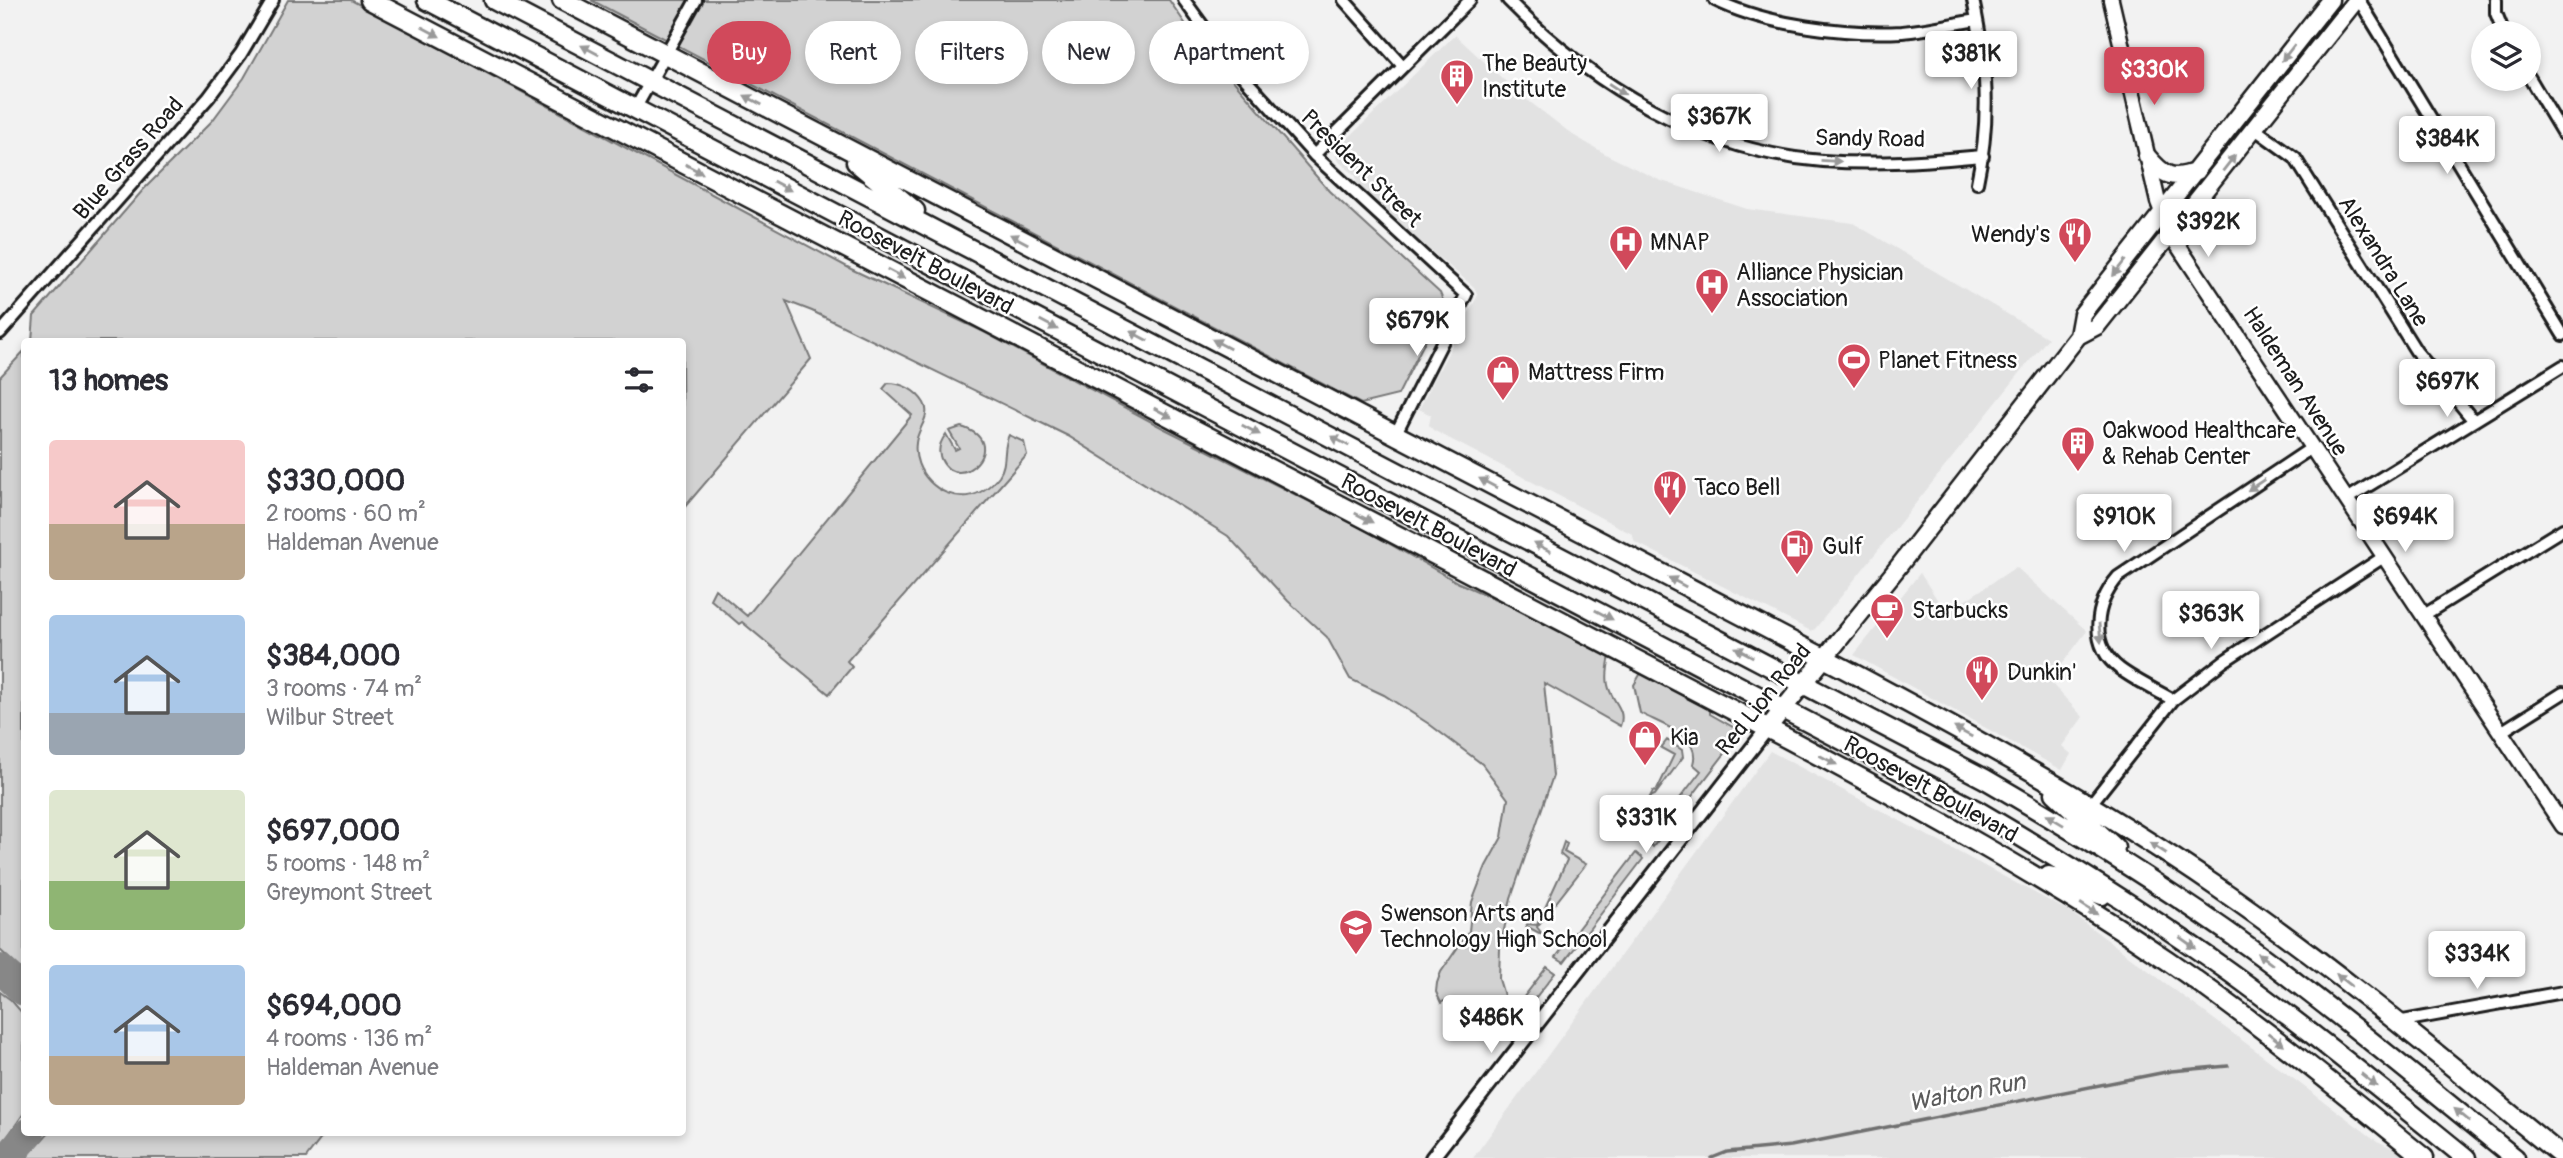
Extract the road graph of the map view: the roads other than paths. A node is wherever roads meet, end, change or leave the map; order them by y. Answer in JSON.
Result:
{"nodes":[{"id":1,"x":273,"y":0,"type":"edge"},
{"id":2,"x":370,"y":0,"type":"edge"},
{"id":3,"x":426,"y":0,"type":"edge"},
{"id":4,"x":494,"y":0,"type":"edge"},
{"id":5,"x":562,"y":0,"type":"edge"},
{"id":6,"x":696,"y":0,"type":"edge"},
{"id":7,"x":1184,"y":0,"type":"edge"},
{"id":8,"x":1344,"y":0,"type":"edge"},
{"id":9,"x":1470,"y":0,"type":"edge"},
{"id":10,"x":1508,"y":0,"type":"edge"},
{"id":11,"x":1715,"y":0,"type":"edge"},
{"id":12,"x":1973,"y":0,"type":"edge"},
{"id":13,"x":2111,"y":0,"type":"edge"},
{"id":14,"x":2330,"y":0,"type":"edge"},
{"id":15,"x":2357,"y":0,"type":"edge"},
{"id":16,"x":2496,"y":0,"type":"edge"},
{"id":17,"x":1977,"y":20,"type":"junction"},
{"id":18,"x":2499,"y":21,"type":"edge"},
{"id":19,"x":666,"y":54,"type":"junction"},
{"id":20,"x":1402,"y":65,"type":"junction"},
{"id":21,"x":650,"y":81,"type":"junction"},
{"id":22,"x":2537,"y":91,"type":"edge"},
{"id":23,"x":635,"y":109,"type":"junction"},
{"id":24,"x":2255,"y":130,"type":"junction"},
{"id":25,"x":2563,"y":134,"type":"edge"},
{"id":26,"x":831,"y":140,"type":"junction"},
{"id":27,"x":1314,"y":155,"type":"junction"},
{"id":28,"x":1983,"y":156,"type":"junction"},
{"id":29,"x":2147,"y":156,"type":"junction"},
{"id":30,"x":2197,"y":171,"type":"junction"},
{"id":31,"x":1977,"y":183,"type":"dead end"},
{"id":32,"x":2161,"y":215,"type":"junction"},
{"id":33,"x":942,"y":234,"type":"junction"},
{"id":34,"x":2171,"y":235,"type":"junction"},
{"id":35,"x":0,"y":333,"type":"edge"},
{"id":36,"x":1010,"y":334,"type":"junction"},
{"id":37,"x":2563,"y":335,"type":"edge"},
{"id":38,"x":2078,"y":336,"type":"junction"},
{"id":39,"x":1116,"y":360,"type":"junction"},
{"id":40,"x":2563,"y":366,"type":"edge"},
{"id":41,"x":2474,"y":421,"type":"junction"},
{"id":42,"x":1395,"y":435,"type":"junction"},
{"id":43,"x":2313,"y":447,"type":"junction"},
{"id":44,"x":2347,"y":499,"type":"junction"},
{"id":45,"x":1411,"y":514,"type":"junction"},
{"id":46,"x":2563,"y":529,"type":"edge"},
{"id":47,"x":2385,"y":556,"type":"junction"},
{"id":48,"x":1501,"y":590,"type":"junction"},
{"id":49,"x":2424,"y":615,"type":"junction"},
{"id":50,"x":1825,"y":659,"type":"junction"},
{"id":51,"x":1804,"y":684,"type":"junction"},
{"id":52,"x":2563,"y":693,"type":"edge"},
{"id":53,"x":2173,"y":700,"type":"junction"},
{"id":54,"x":1784,"y":708,"type":"junction"},
{"id":55,"x":1767,"y":729,"type":"junction"},
{"id":56,"x":2501,"y":732,"type":"junction"},
{"id":57,"x":2029,"y":768,"type":"junction"},
{"id":58,"x":2090,"y":805,"type":"junction"},
{"id":59,"x":2563,"y":826,"type":"edge"},
{"id":60,"x":2016,"y":864,"type":"junction"},
{"id":61,"x":2148,"y":879,"type":"junction"},
{"id":62,"x":2131,"y":905,"type":"junction"},
{"id":63,"x":2563,"y":992,"type":"edge"},
{"id":64,"x":2397,"y":1022,"type":"junction"},
{"id":65,"x":2563,"y":1157,"type":"edge"},
{"id":66,"x":1432,"y":1158,"type":"edge"},
{"id":67,"x":2424,"y":1158,"type":"edge"},
{"id":68,"x":2466,"y":1158,"type":"edge"},
{"id":69,"x":2515,"y":1158,"type":"edge"}],
"edges":[{"from":1,"to":35,"type":"street","name":"Blue Grass Road"},
{"from":2,"to":36,"type":"highway","name":"Roosevelt Boulevard","one_way":true},
{"from":3,"to":23,"type":"highway","name":"Roosevelt Boulevard"},
{"from":21,"to":4,"type":"highway","name":"Roosevelt Boulevard","one_way":true},
{"from":5,"to":19,"type":"highway"},
{"from":6,"to":19,"type":"street"},
{"from":7,"to":27,"type":"street","name":"President Street"},
{"from":8,"to":20,"type":"street"},
{"from":9,"to":20,"type":"street"},
{"from":10,"to":28,"type":"street","name":"Sandy Road","one_way":true},
{"from":11,"to":17,"type":"street"},
{"from":12,"to":17,"type":"street"},
{"from":13,"to":29,"type":"main road","name":"Haldeman Avenue"},
{"from":14,"to":30,"type":"main road","name":"Red Lion Road","one_way":true},
{"from":15,"to":24,"type":"main road","name":"Red Lion Road"},
{"from":15,"to":37,"type":"street"},
{"from":16,"to":18,"type":"street"},
{"from":17,"to":28,"type":"street"},
{"from":19,"to":21,"type":"street"},
{"from":26,"to":19,"type":"highway","one_way":true},
{"from":20,"to":27,"type":"street"},
{"from":21,"to":23,"type":"street"},
{"from":21,"to":33,"type":"highway","name":"Roosevelt Boulevard"},
{"from":22,"to":25,"type":"street"},
{"from":23,"to":39,"type":"highway","name":"Roosevelt Boulevard","one_way":true},
{"from":34,"to":24,"type":"main road","name":"Red Lion Road","one_way":true},
{"from":24,"to":41,"type":"street","name":"Alexandra Lane"},
{"from":26,"to":33,"type":"highway"},
{"from":42,"to":26,"type":"highway","one_way":true},
{"from":27,"to":42,"type":"street","name":"President Street"},
{"from":28,"to":31,"type":"street"},
{"from":29,"to":30,"type":"main road"},
{"from":29,"to":32,"type":"main road","name":"Haldeman Avenue"},
{"from":30,"to":32,"type":"main road","name":"Red Lion Road"},
{"from":32,"to":34,"type":"main road","name":"Haldeman Avenue"},
{"from":32,"to":38,"type":"main road","name":"Red Lion Road","one_way":true},
{"from":51,"to":33,"type":"highway","name":"Roosevelt Boulevard","one_way":true},
{"from":34,"to":38,"type":"main road","name":"Red Lion Road"},
{"from":34,"to":43,"type":"main road","name":"Haldeman Avenue"},
{"from":36,"to":39,"type":"highway"},
{"from":36,"to":48,"type":"highway","name":"Roosevelt Boulevard","one_way":true},
{"from":38,"to":50,"type":"main road","name":"Red Lion Road"},
{"from":39,"to":45,"type":"highway","name":"Roosevelt Boulevard","one_way":true},
{"from":40,"to":41,"type":"street"},
{"from":41,"to":44,"type":"street"},
{"from":50,"to":42,"type":"highway","one_way":true},
{"from":43,"to":44,"type":"main road","name":"Haldeman Avenue"},
{"from":43,"to":53,"type":"street","one_way":true},
{"from":44,"to":47,"type":"main road","name":"Haldeman Avenue"},
{"from":45,"to":48,"type":"highway"},
{"from":45,"to":54,"type":"highway","name":"Roosevelt Boulevard","one_way":true},
{"from":46,"to":49,"type":"street"},
{"from":47,"to":49,"type":"main road","name":"Haldeman Avenue"},
{"from":47,"to":53,"type":"street"},
{"from":48,"to":55,"type":"highway","name":"Roosevelt Boulevard"},
{"from":49,"to":56,"type":"main road","name":"Haldeman Avenue"},
{"from":50,"to":51,"type":"main road","name":"Red Lion Road"},
{"from":57,"to":50,"type":"highway","one_way":true},
{"from":51,"to":54,"type":"main road","name":"Red Lion Road"},
{"from":61,"to":51,"type":"highway","name":"Roosevelt Boulevard","one_way":true},
{"from":52,"to":56,"type":"street"},
{"from":53,"to":58,"type":"street"},
{"from":54,"to":55,"type":"main road","name":"Red Lion Road"},
{"from":54,"to":62,"type":"highway","name":"Roosevelt Boulevard"},
{"from":55,"to":60,"type":"highway","name":"Roosevelt Boulevard","one_way":true},
{"from":55,"to":66,"type":"street","name":"Red Lion Road"},
{"from":56,"to":59,"type":"main road","name":"Haldeman Avenue"},
{"from":57,"to":58,"type":"highway"},
{"from":57,"to":61,"type":"highway"},
{"from":64,"to":58,"type":"highway","one_way":true},
{"from":60,"to":62,"type":"highway"},
{"from":60,"to":67,"type":"highway","name":"Roosevelt Boulevard","one_way":true},
{"from":69,"to":61,"type":"highway","name":"Roosevelt Boulevard","one_way":true},
{"from":62,"to":68,"type":"highway","name":"Roosevelt Boulevard","one_way":true},
{"from":63,"to":64,"type":"street"},
{"from":64,"to":65,"type":"highway"}]}
